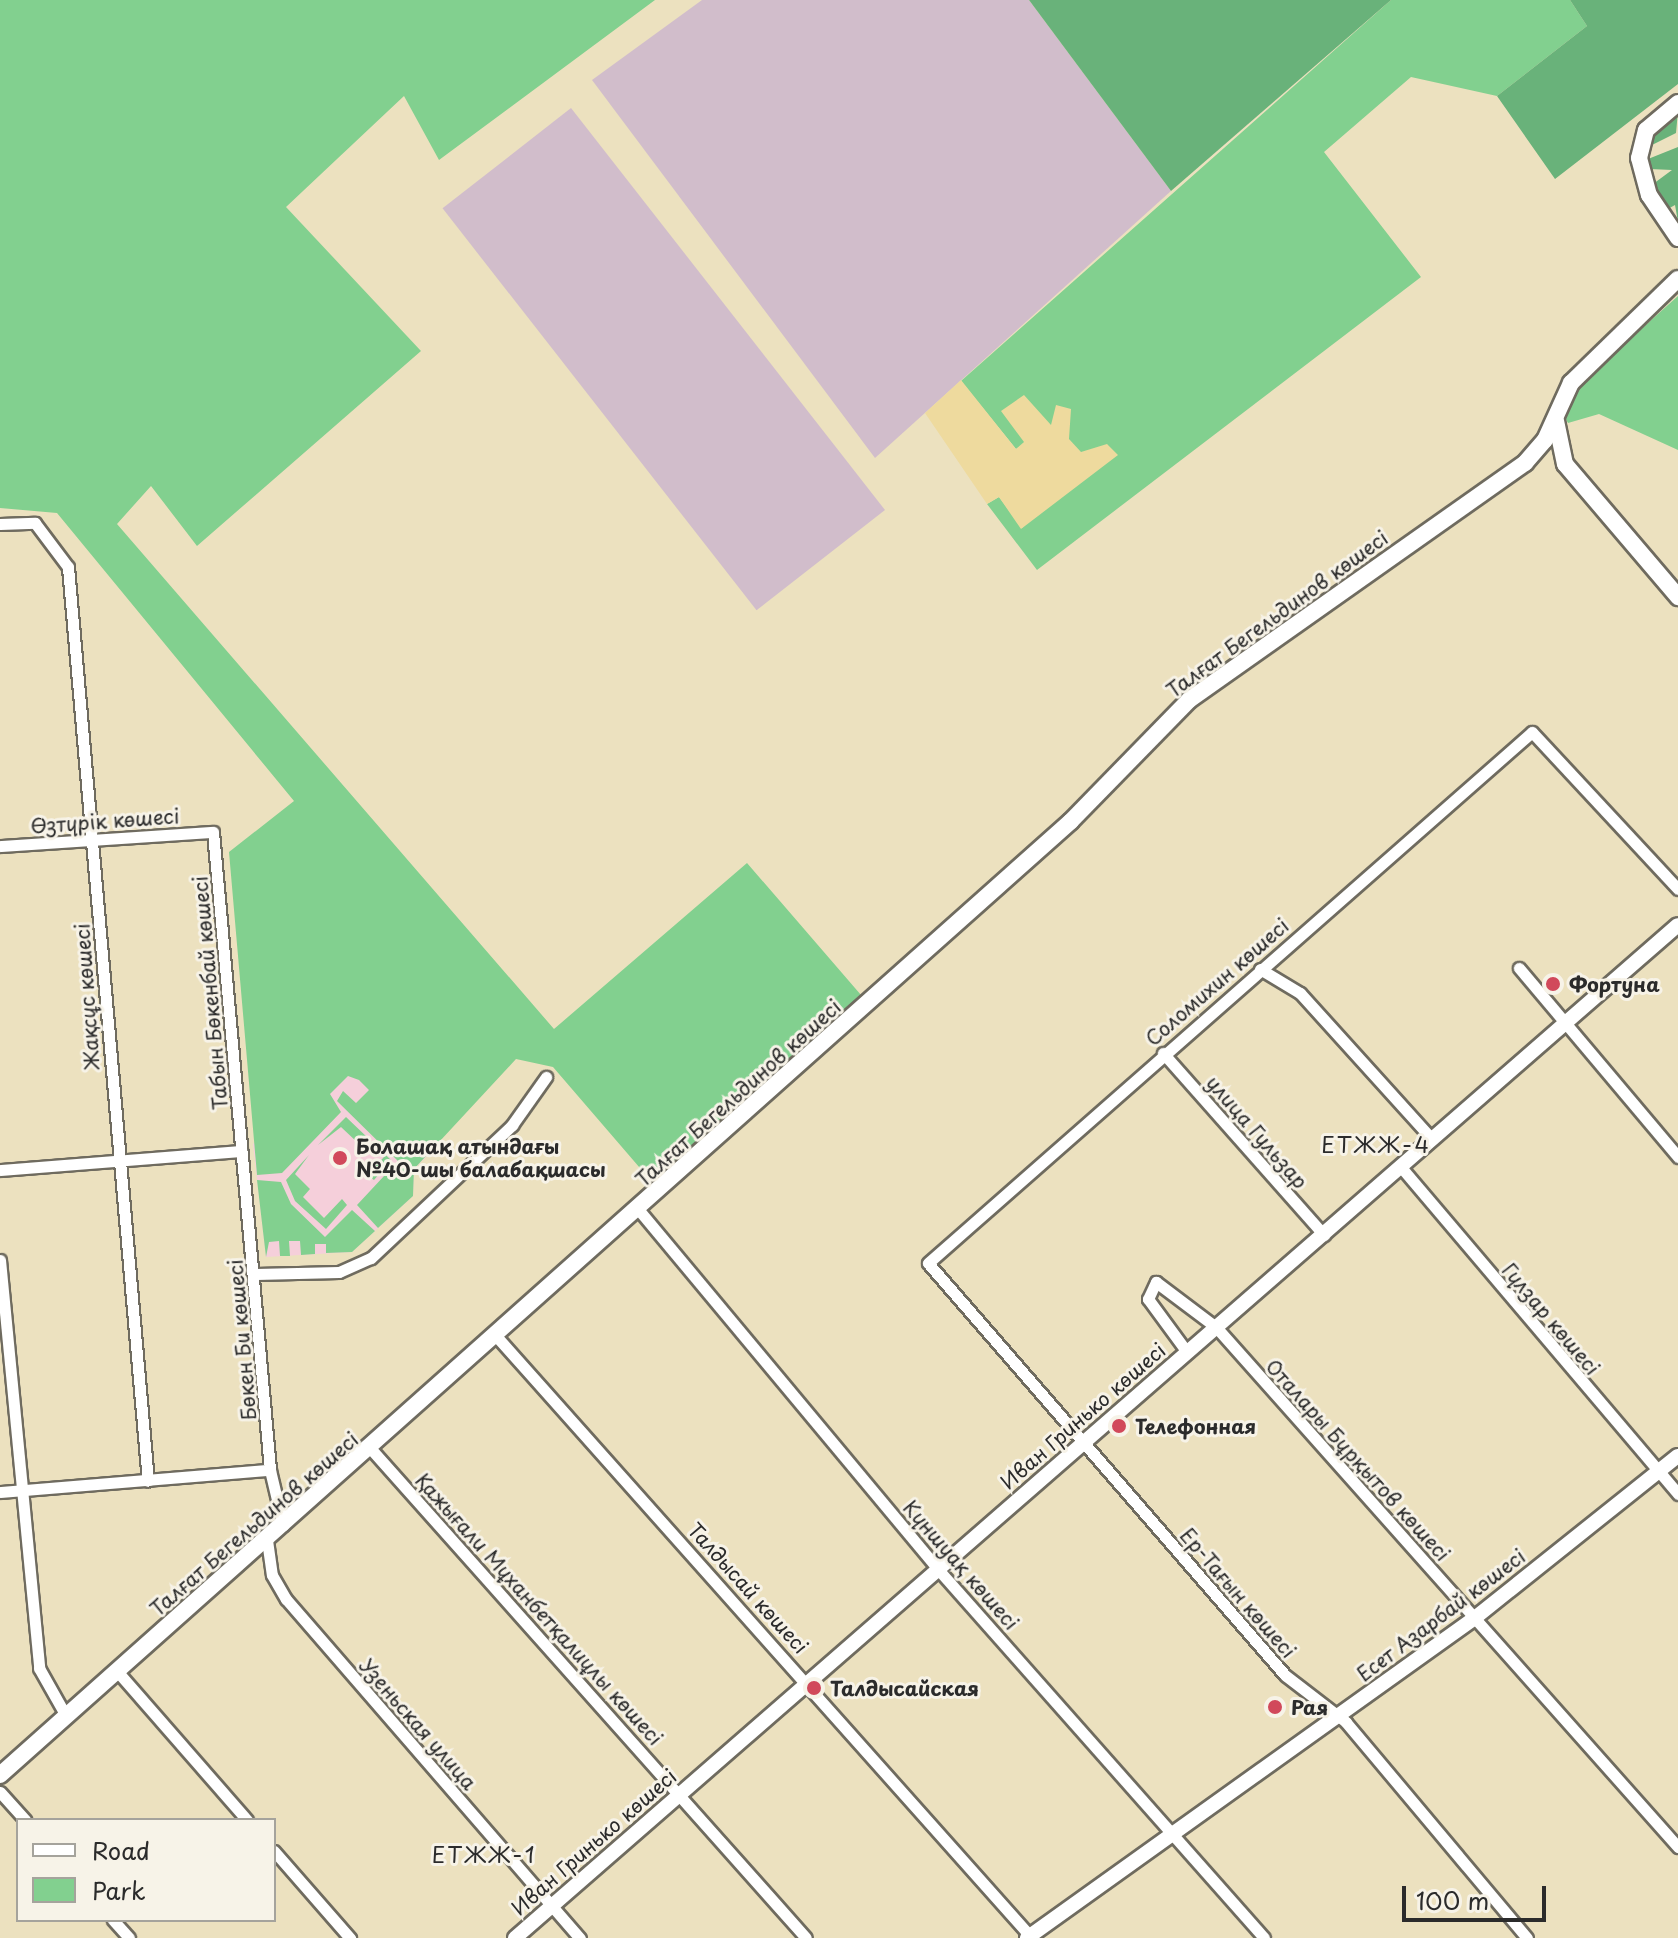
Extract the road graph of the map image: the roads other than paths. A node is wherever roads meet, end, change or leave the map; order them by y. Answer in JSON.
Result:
{"nodes":[{"id":1,"x":1678,"y":103,"type":"edge"},
{"id":2,"x":1677,"y":236,"type":"edge"},
{"id":3,"x":1675,"y":284,"type":"edge"},
{"id":4,"x":1556,"y":415,"type":"junction"},
{"id":5,"x":1521,"y":466,"type":"junction"},
{"id":6,"x":1582,"y":484,"type":"junction"},
{"id":7,"x":0,"y":524,"type":"edge"},
{"id":8,"x":1678,"y":597,"type":"edge"},
{"id":9,"x":213,"y":832,"type":"joint"},
{"id":10,"x":95,"y":840,"type":"junction"},
{"id":11,"x":0,"y":846,"type":"edge"},
{"id":12,"x":1678,"y":889,"type":"edge"},
{"id":13,"x":1678,"y":925,"type":"edge"},
{"id":14,"x":1519,"y":968,"type":"dead end"},
{"id":15,"x":1260,"y":969,"type":"junction"},
{"id":16,"x":1564,"y":1025,"type":"junction"},
{"id":17,"x":1163,"y":1053,"type":"junction"},
{"id":18,"x":546,"y":1077,"type":"dead end"},
{"id":19,"x":1432,"y":1139,"type":"junction"},
{"id":20,"x":241,"y":1151,"type":"junction"},
{"id":21,"x":1678,"y":1157,"type":"edge"},
{"id":22,"x":116,"y":1162,"type":"junction"},
{"id":23,"x":1400,"y":1166,"type":"junction"},
{"id":24,"x":0,"y":1170,"type":"edge"},
{"id":25,"x":638,"y":1209,"type":"junction"},
{"id":26,"x":1324,"y":1235,"type":"junction"},
{"id":27,"x":0,"y":1260,"type":"edge"},
{"id":28,"x":928,"y":1263,"type":"joint"},
{"id":29,"x":256,"y":1274,"type":"junction"},
{"id":30,"x":1216,"y":1327,"type":"junction"},
{"id":31,"x":497,"y":1337,"type":"junction"},
{"id":32,"x":1187,"y":1352,"type":"junction"},
{"id":33,"x":1084,"y":1443,"type":"junction"},
{"id":34,"x":371,"y":1449,"type":"junction"},
{"id":35,"x":1678,"y":1456,"type":"edge"},
{"id":36,"x":270,"y":1470,"type":"junction"},
{"id":37,"x":1658,"y":1471,"type":"junction"},
{"id":38,"x":148,"y":1481,"type":"junction"},
{"id":39,"x":20,"y":1491,"type":"junction"},
{"id":40,"x":0,"y":1492,"type":"edge"},
{"id":41,"x":1678,"y":1494,"type":"edge"},
{"id":42,"x":283,"y":1525,"type":"junction"},
{"id":43,"x":267,"y":1540,"type":"junction"},
{"id":44,"x":936,"y":1567,"type":"junction"},
{"id":45,"x":1476,"y":1617,"type":"junction"},
{"id":46,"x":117,"y":1671,"type":"junction"},
{"id":47,"x":807,"y":1680,"type":"junction"},
{"id":48,"x":66,"y":1716,"type":"junction"},
{"id":49,"x":1340,"y":1717,"type":"junction"},
{"id":50,"x":0,"y":1775,"type":"edge"},
{"id":51,"x":0,"y":1792,"type":"edge"},
{"id":52,"x":679,"y":1794,"type":"junction"},
{"id":53,"x":23,"y":1818,"type":"edge"},
{"id":54,"x":245,"y":1818,"type":"edge"},
{"id":55,"x":1175,"y":1834,"type":"junction"},
{"id":56,"x":1678,"y":1847,"type":"edge"},
{"id":57,"x":276,"y":1853,"type":"edge"},
{"id":58,"x":551,"y":1906,"type":"junction"},
{"id":59,"x":115,"y":1922,"type":"edge"},
{"id":60,"x":1030,"y":1937,"type":"edge"},
{"id":61,"x":129,"y":1938,"type":"edge"},
{"id":62,"x":350,"y":1938,"type":"edge"},
{"id":63,"x":515,"y":1938,"type":"edge"},
{"id":64,"x":580,"y":1938,"type":"edge"},
{"id":65,"x":806,"y":1938,"type":"edge"},
{"id":66,"x":1264,"y":1938,"type":"edge"},
{"id":67,"x":1527,"y":1938,"type":"edge"}],
"edges":[{"from":1,"to":2,"type":"main road"},
{"from":3,"to":4,"type":"main road"},
{"from":4,"to":5,"type":"main road"},
{"from":4,"to":6,"type":"main road"},
{"from":5,"to":6,"type":"main road"},
{"from":5,"to":25,"type":"main road","name":"Талғат Бегельдинов көшесі"},
{"from":6,"to":8,"type":"main road"},
{"from":7,"to":10,"type":"street","name":"Жақсұс көшесі"},
{"from":9,"to":10,"type":"street","name":"Өзтүрік көшесі"},
{"from":9,"to":20,"type":"street","name":"Табын Бөкенбай көшесі"},
{"from":10,"to":11,"type":"street","name":"Өзтүрік көшесі"},
{"from":10,"to":22,"type":"street","name":"Жақсұс көшесі"},
{"from":12,"to":15,"type":"street","name":"Соломихин көшесі"},
{"from":13,"to":16,"type":"street","name":"Иван Гринько көшесі"},
{"from":14,"to":16,"type":"street"},
{"from":15,"to":17,"type":"street","name":"Соломихин көшесі"},
{"from":15,"to":19,"type":"street"},
{"from":16,"to":19,"type":"street","name":"Иван Гринько көшесі"},
{"from":16,"to":21,"type":"street"},
{"from":17,"to":26,"type":"street","name":"улица Гульзар"},
{"from":17,"to":28,"type":"street","name":"Соломихин көшесі"},
{"from":18,"to":29,"type":"street"},
{"from":19,"to":23,"type":"street","name":"Иван Гринько көшесі"},
{"from":20,"to":22,"type":"street"},
{"from":20,"to":29,"type":"street","name":"Бөкен Би көшесі"},
{"from":22,"to":24,"type":"street"},
{"from":22,"to":38,"type":"street","name":"Жақсұс көшесі"},
{"from":23,"to":26,"type":"street","name":"Иван Гринько көшесі"},
{"from":23,"to":37,"type":"street","name":"Гүлзар көшесі"},
{"from":25,"to":31,"type":"main road","name":"Талғат Бегельдинов көшесі"},
{"from":25,"to":44,"type":"street","name":"Күншуақ көшесі"},
{"from":26,"to":30,"type":"street","name":"Иван Гринько көшесі"},
{"from":27,"to":39,"type":"street"},
{"from":28,"to":33,"type":"street","name":"Ер-Тағын көшесі"},
{"from":29,"to":36,"type":"street","name":"Бөкен Би көшесі"},
{"from":30,"to":32,"type":"street","name":"Иван Гринько көшесі"},
{"from":30,"to":32,"type":"street","name":"Оталары Бұрқытов көшесі"},
{"from":30,"to":45,"type":"street","name":"Оталары Бұрқытов көшесі"},
{"from":31,"to":34,"type":"main road","name":"Талғат Бегельдинов көшесі"},
{"from":31,"to":47,"type":"street","name":"Талдысай көшесі"},
{"from":32,"to":33,"type":"street","name":"Иван Гринько көшесі"},
{"from":33,"to":44,"type":"street","name":"Иван Гринько көшесі"},
{"from":33,"to":49,"type":"street","name":"Ер-Тағын көшесі"},
{"from":34,"to":42,"type":"main road","name":"Талғат Бегельдинов көшесі"},
{"from":34,"to":52,"type":"street","name":"Қажығали Мұханбетқалиұлы көшесі"},
{"from":35,"to":37,"type":"street","name":"Есет Азарбай көшесі"},
{"from":36,"to":38,"type":"street"},
{"from":36,"to":42,"type":"street","name":"Бөкен Би көшесі"},
{"from":37,"to":41,"type":"street","name":"Гүлзар көшесі"},
{"from":37,"to":45,"type":"street","name":"Есет Азарбай көшесі"},
{"from":38,"to":39,"type":"street"},
{"from":39,"to":40,"type":"street"},
{"from":39,"to":48,"type":"street"},
{"from":42,"to":43,"type":"main road","name":"Талғат Бегельдинов көшесі"},
{"from":43,"to":46,"type":"main road","name":"Талғат Бегельдинов көшесі"},
{"from":43,"to":58,"type":"street","name":"Узеньская улица"},
{"from":44,"to":47,"type":"street","name":"Иван Гринько көшесі"},
{"from":44,"to":55,"type":"street","name":"Күншуақ көшесі"},
{"from":45,"to":49,"type":"street","name":"Есет Азарбай көшесі"},
{"from":45,"to":56,"type":"street","name":"Оталары Бұрқытов көшесі"},
{"from":46,"to":48,"type":"main road","name":"Талғат Бегельдинов көшесі"},
{"from":46,"to":54,"type":"street"},
{"from":47,"to":52,"type":"street","name":"Иван Гринько көшесі"},
{"from":47,"to":60,"type":"street","name":"Талдысай көшесі"},
{"from":48,"to":50,"type":"main road","name":"Талғат Бегельдинов көшесі"},
{"from":49,"to":55,"type":"street","name":"Есет Азарбай көшесі"},
{"from":49,"to":67,"type":"street","name":"Ер-Тағын көшесі"},
{"from":51,"to":53,"type":"street"},
{"from":52,"to":58,"type":"street","name":"Иван Гринько көшесі"},
{"from":52,"to":65,"type":"street","name":"Қажығали Мұханбетқалиұлы көшесі"},
{"from":55,"to":60,"type":"street","name":"Есет Азарбай көшесі"},
{"from":55,"to":66,"type":"street","name":"Күншуақ көшесі"},
{"from":57,"to":62,"type":"street"},
{"from":58,"to":63,"type":"street","name":"Иван Гринько көшесі"},
{"from":58,"to":64,"type":"street","name":"Узеньская улица"},
{"from":59,"to":61,"type":"street"}]}
